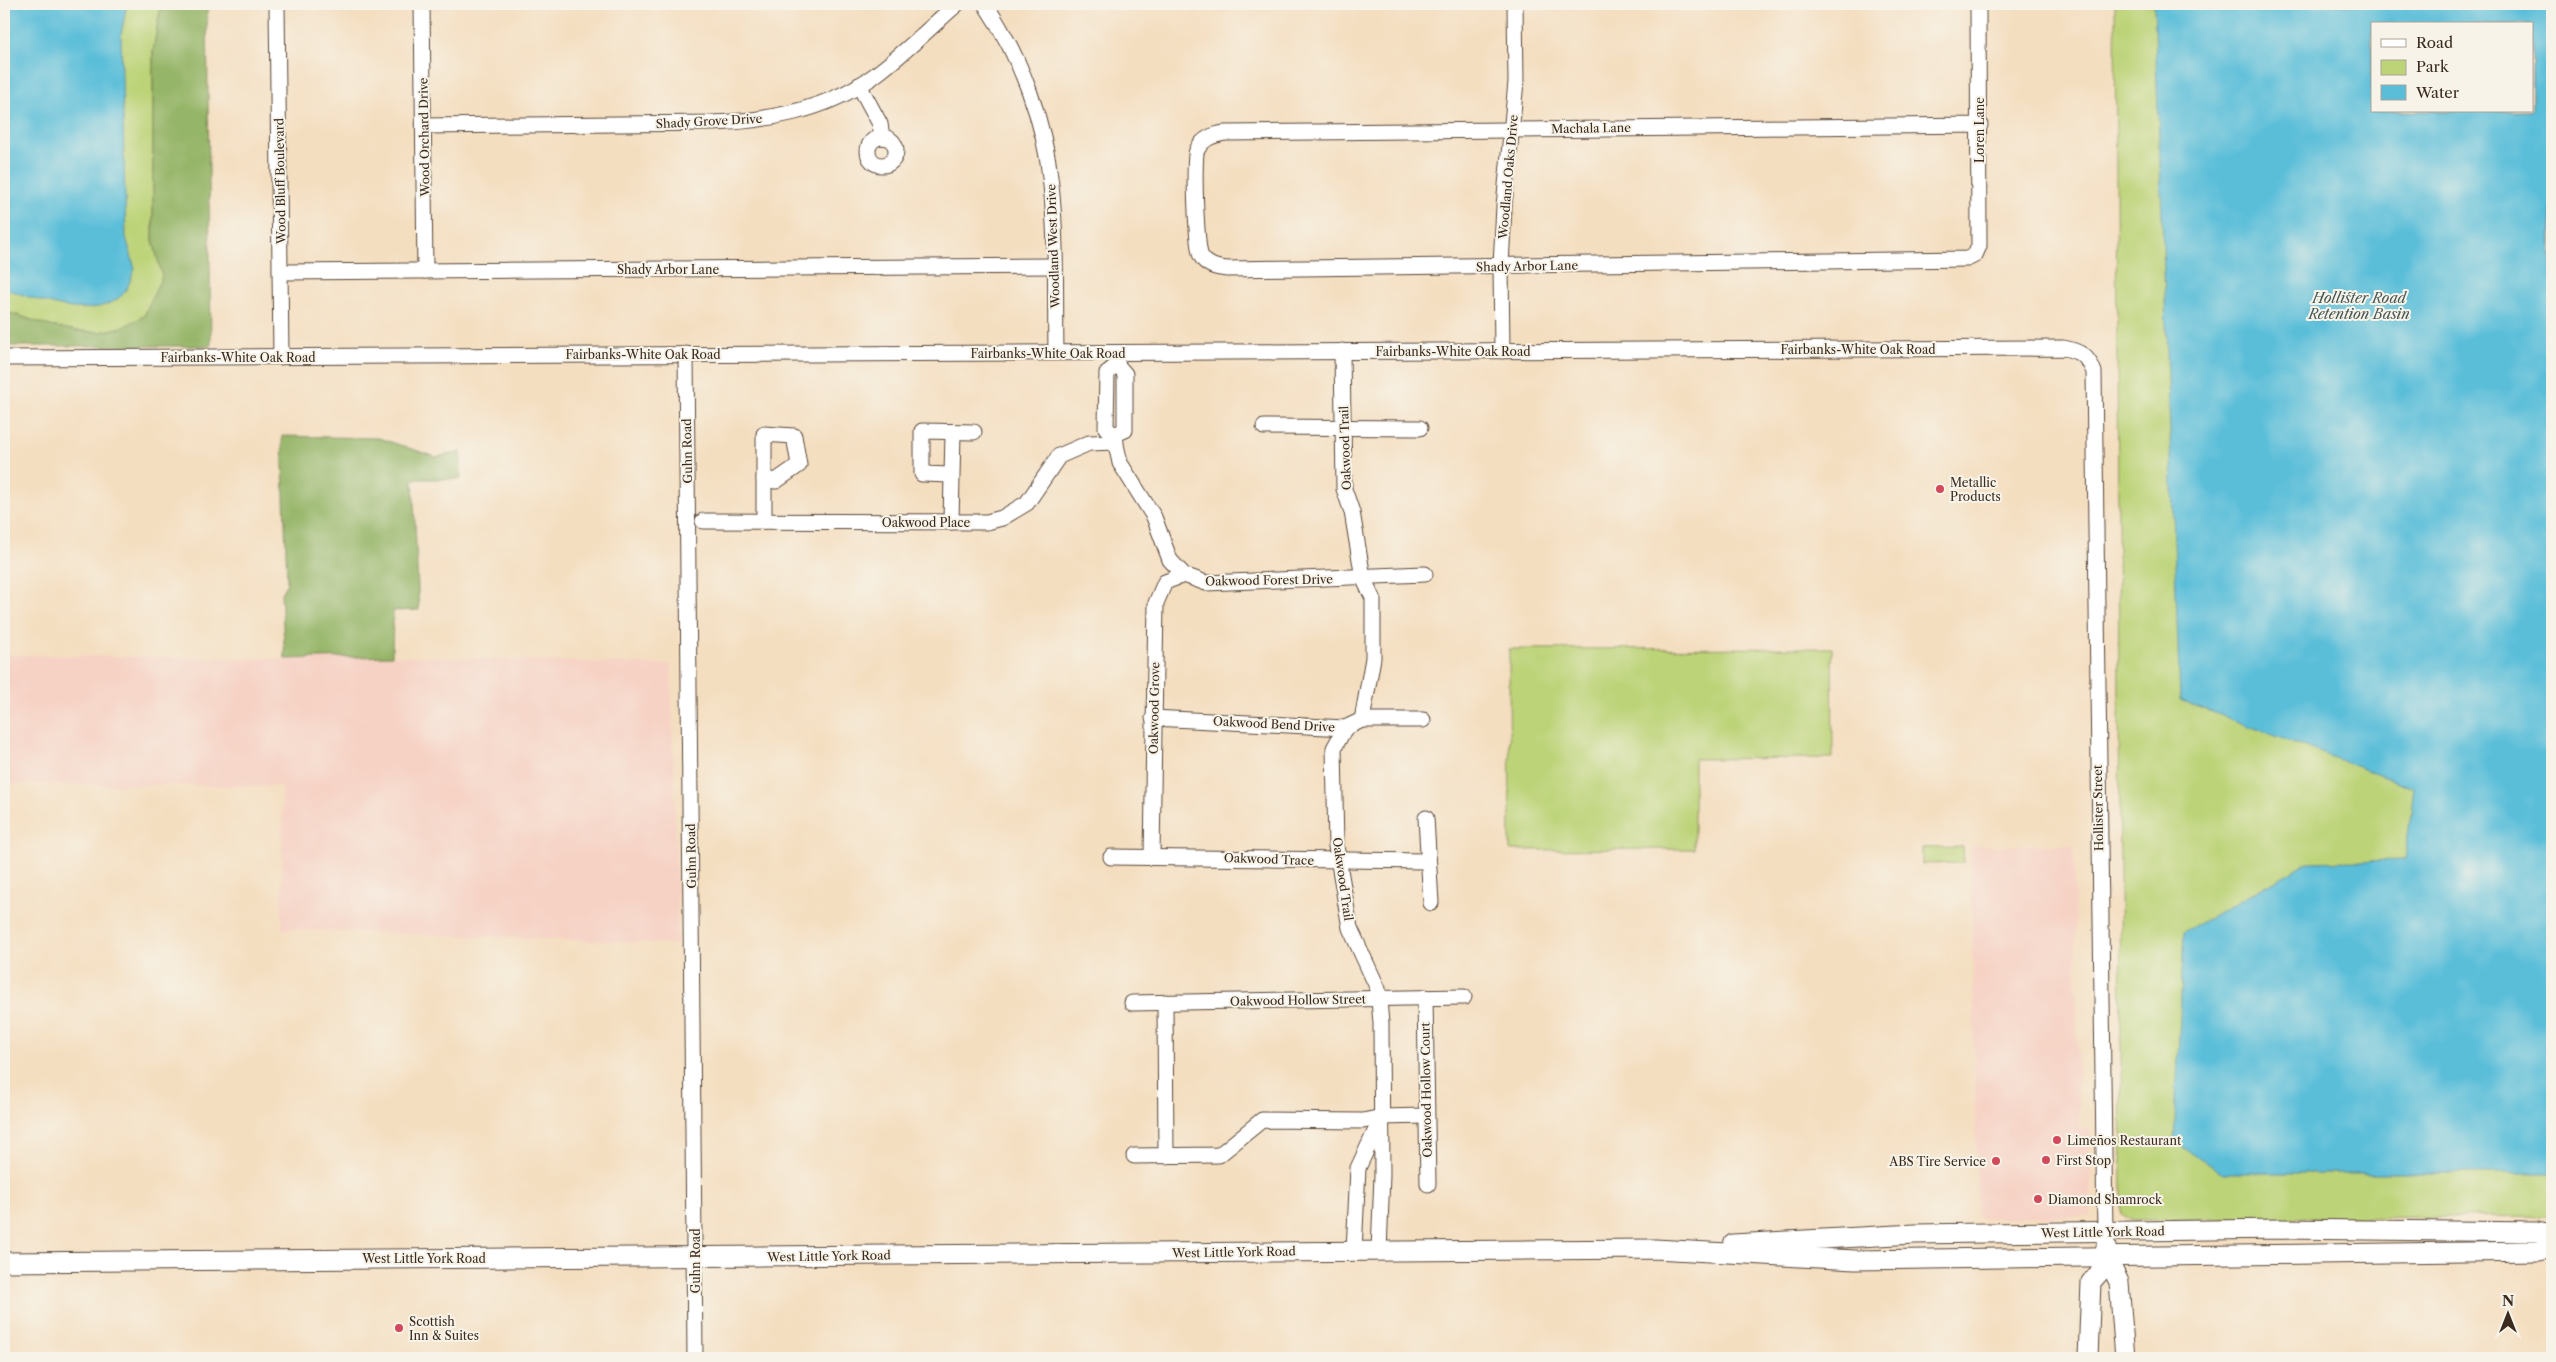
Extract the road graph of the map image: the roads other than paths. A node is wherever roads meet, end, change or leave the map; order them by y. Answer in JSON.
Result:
{"nodes":[{"id":1,"x":277,"y":4,"type":"edge"},
{"id":2,"x":422,"y":4,"type":"edge"},
{"id":3,"x":957,"y":4,"type":"edge"},
{"id":4,"x":985,"y":4,"type":"edge"},
{"id":5,"x":1515,"y":4,"type":"edge"},
{"id":6,"x":1978,"y":4,"type":"edge"},
{"id":7,"x":859,"y":85,"type":"junction"},
{"id":8,"x":1980,"y":125,"type":"junction"},
{"id":9,"x":424,"y":126,"type":"junction"},
{"id":10,"x":1511,"y":129,"type":"junction"},
{"id":11,"x":882,"y":137,"type":"dead end"},
{"id":12,"x":1203,"y":141,"type":"joint"},
{"id":13,"x":1975,"y":255,"type":"joint"},
{"id":14,"x":1054,"y":266,"type":"junction"},
{"id":15,"x":1501,"y":266,"type":"junction"},
{"id":16,"x":425,"y":271,"type":"junction"},
{"id":17,"x":281,"y":272,"type":"junction"},
{"id":18,"x":1342,"y":351,"type":"junction"},
{"id":19,"x":1502,"y":351,"type":"junction"},
{"id":20,"x":1056,"y":352,"type":"junction"},
{"id":21,"x":686,"y":354,"type":"junction"},
{"id":22,"x":280,"y":357,"type":"junction"},
{"id":23,"x":4,"y":358,"type":"edge"},
{"id":24,"x":1117,"y":359,"type":"junction"},
{"id":25,"x":2089,"y":359,"type":"joint"},
{"id":26,"x":1264,"y":427,"type":"dead end"},
{"id":27,"x":1343,"y":428,"type":"junction"},
{"id":28,"x":1420,"y":428,"type":"dead end"},
{"id":29,"x":953,"y":432,"type":"junction"},
{"id":30,"x":974,"y":432,"type":"dead end"},
{"id":31,"x":1115,"y":438,"type":"junction"},
{"id":32,"x":951,"y":475,"type":"junction"},
{"id":33,"x":764,"y":479,"type":"dead end"},
{"id":34,"x":703,"y":521,"type":"dead end"},
{"id":35,"x":764,"y":521,"type":"junction"},
{"id":36,"x":951,"y":522,"type":"junction"},
{"id":37,"x":1424,"y":574,"type":"dead end"},
{"id":38,"x":1184,"y":575,"type":"junction"},
{"id":39,"x":1363,"y":578,"type":"junction"},
{"id":40,"x":1153,"y":718,"type":"junction"},
{"id":41,"x":1362,"y":720,"type":"junction"},
{"id":42,"x":1423,"y":720,"type":"dead end"},
{"id":43,"x":1345,"y":728,"type":"junction"},
{"id":44,"x":1426,"y":818,"type":"dead end"},
{"id":45,"x":1152,"y":856,"type":"junction"},
{"id":46,"x":1111,"y":857,"type":"dead end"},
{"id":47,"x":1339,"y":861,"type":"junction"},
{"id":48,"x":1427,"y":861,"type":"junction"},
{"id":49,"x":1431,"y":903,"type":"dead end"},
{"id":50,"x":1425,"y":997,"type":"junction"},
{"id":51,"x":1464,"y":997,"type":"dead end"},
{"id":52,"x":1379,"y":998,"type":"junction"},
{"id":53,"x":1164,"y":1002,"type":"junction"},
{"id":54,"x":1132,"y":1003,"type":"dead end"},
{"id":55,"x":1426,"y":1116,"type":"junction"},
{"id":56,"x":1382,"y":1117,"type":"junction"},
{"id":57,"x":1134,"y":1156,"type":"dead end"},
{"id":58,"x":1166,"y":1156,"type":"junction"},
{"id":59,"x":1428,"y":1184,"type":"dead end"},
{"id":60,"x":2105,"y":1232,"type":"junction"},
{"id":61,"x":2552,"y":1235,"type":"edge"},
{"id":62,"x":2552,"y":1248,"type":"edge"},
{"id":63,"x":1655,"y":1249,"type":"junction"},
{"id":64,"x":1354,"y":1251,"type":"junction"},
{"id":65,"x":1379,"y":1251,"type":"junction"},
{"id":66,"x":695,"y":1258,"type":"junction"},
{"id":67,"x":2106,"y":1258,"type":"junction"},
{"id":68,"x":4,"y":1262,"type":"edge"},
{"id":69,"x":696,"y":1358,"type":"edge"},
{"id":70,"x":2088,"y":1358,"type":"edge"},
{"id":71,"x":2125,"y":1358,"type":"edge"}],
"edges":[{"from":1,"to":17,"type":"street","name":"Wood Bluff Boulevard"},
{"from":2,"to":9,"type":"street","name":"Wood Orchard Drive"},
{"from":3,"to":7,"type":"street","name":"Shady Grove Drive"},
{"from":4,"to":14,"type":"street","name":"Woodland West Drive"},
{"from":5,"to":10,"type":"street","name":"Woodland Oaks Drive"},
{"from":6,"to":8,"type":"street","name":"Loren Lane"},
{"from":7,"to":9,"type":"street","name":"Shady Grove Drive"},
{"from":7,"to":11,"type":"street"},
{"from":8,"to":10,"type":"street","name":"Machala Lane"},
{"from":8,"to":13,"type":"street","name":"Loren Lane"},
{"from":9,"to":16,"type":"street","name":"Wood Orchard Drive"},
{"from":10,"to":12,"type":"street","name":"Machala Lane"},
{"from":10,"to":15,"type":"street","name":"Woodland Oaks Drive"},
{"from":12,"to":15,"type":"street","name":"Shady Arbor Lane"},
{"from":13,"to":15,"type":"street","name":"Shady Arbor Lane"},
{"from":14,"to":16,"type":"street","name":"Shady Arbor Lane"},
{"from":14,"to":20,"type":"street","name":"Woodland West Drive"},
{"from":15,"to":19,"type":"street","name":"Woodland Oaks Drive"},
{"from":16,"to":17,"type":"street","name":"Shady Arbor Lane"},
{"from":17,"to":22,"type":"street","name":"Wood Bluff Boulevard"},
{"from":18,"to":19,"type":"street","name":"Fairbanks-White Oak Road"},
{"from":18,"to":24,"type":"street","name":"Fairbanks-White Oak Road"},
{"from":18,"to":27,"type":"street","name":"Oakwood Trail"},
{"from":19,"to":25,"type":"street","name":"Fairbanks-White Oak Road"},
{"from":20,"to":21,"type":"street","name":"Fairbanks-White Oak Road"},
{"from":20,"to":24,"type":"street","name":"Fairbanks-White Oak Road"},
{"from":21,"to":22,"type":"street","name":"Fairbanks-White Oak Road"},
{"from":21,"to":66,"type":"street","name":"Guhn Road"},
{"from":22,"to":23,"type":"street","name":"Fairbanks-White Oak Road"},
{"from":24,"to":31,"type":"street"},
{"from":25,"to":60,"type":"street","name":"Hollister Street"},
{"from":26,"to":27,"type":"street"},
{"from":27,"to":28,"type":"street"},
{"from":27,"to":39,"type":"street","name":"Oakwood Trail"},
{"from":29,"to":30,"type":"street"},
{"from":29,"to":32,"type":"street"},
{"from":29,"to":32,"type":"street"},
{"from":31,"to":36,"type":"street","name":"Oakwood Place"},
{"from":31,"to":38,"type":"street"},
{"from":32,"to":36,"type":"street"},
{"from":33,"to":35,"type":"street"},
{"from":34,"to":35,"type":"street","name":"Oakwood Place"},
{"from":35,"to":36,"type":"street","name":"Oakwood Place"},
{"from":37,"to":39,"type":"street","name":"Oakwood Forest Drive"},
{"from":38,"to":39,"type":"street","name":"Oakwood Forest Drive"},
{"from":38,"to":40,"type":"street","name":"Oakwood Grove"},
{"from":39,"to":41,"type":"street","name":"Oakwood Trail"},
{"from":40,"to":43,"type":"street","name":"Oakwood Bend Drive"},
{"from":40,"to":45,"type":"street","name":"Oakwood Grove"},
{"from":41,"to":42,"type":"street","name":"Oakwood Bend Drive"},
{"from":41,"to":43,"type":"street","name":"Oakwood Bend Drive"},
{"from":43,"to":47,"type":"street","name":"Oakwood Trail"},
{"from":44,"to":48,"type":"street"},
{"from":45,"to":46,"type":"street","name":"Oakwood Trace"},
{"from":45,"to":47,"type":"street","name":"Oakwood Trace"},
{"from":47,"to":48,"type":"street","name":"Oakwood Trace"},
{"from":47,"to":52,"type":"street","name":"Oakwood Trail"},
{"from":48,"to":49,"type":"street"},
{"from":50,"to":51,"type":"street","name":"Oakwood Hollow Street"},
{"from":50,"to":52,"type":"street","name":"Oakwood Hollow Street"},
{"from":50,"to":55,"type":"street","name":"Oakwood Hollow Court"},
{"from":52,"to":53,"type":"street","name":"Oakwood Hollow Street"},
{"from":52,"to":56,"type":"street","name":"Oakwood Trail"},
{"from":53,"to":54,"type":"street","name":"Oakwood Hollow Street"},
{"from":53,"to":58,"type":"street"},
{"from":55,"to":56,"type":"street"},
{"from":55,"to":59,"type":"street","name":"Oakwood Hollow Court"},
{"from":56,"to":58,"type":"street"},
{"from":56,"to":64,"type":"street","name":"Oakwood Trail"},
{"from":56,"to":65,"type":"street","name":"Oakwood Trail"},
{"from":57,"to":58,"type":"street"},
{"from":60,"to":61,"type":"main road","name":"West Little York Road"},
{"from":60,"to":63,"type":"main road","name":"West Little York Road"},
{"from":60,"to":67,"type":"main road","name":"Hollister Street"},
{"from":62,"to":67,"type":"main road","name":"West Little York Road"},
{"from":63,"to":65,"type":"main road","name":"West Little York Road"},
{"from":63,"to":67,"type":"main road","name":"West Little York Road"},
{"from":64,"to":65,"type":"main road","name":"West Little York Road"},
{"from":64,"to":66,"type":"main road","name":"West Little York Road"},
{"from":66,"to":68,"type":"main road","name":"West Little York Road"},
{"from":66,"to":69,"type":"street","name":"Guhn Road"},
{"from":67,"to":70,"type":"main road"},
{"from":67,"to":71,"type":"main road","name":"Hollister Street"}]}
